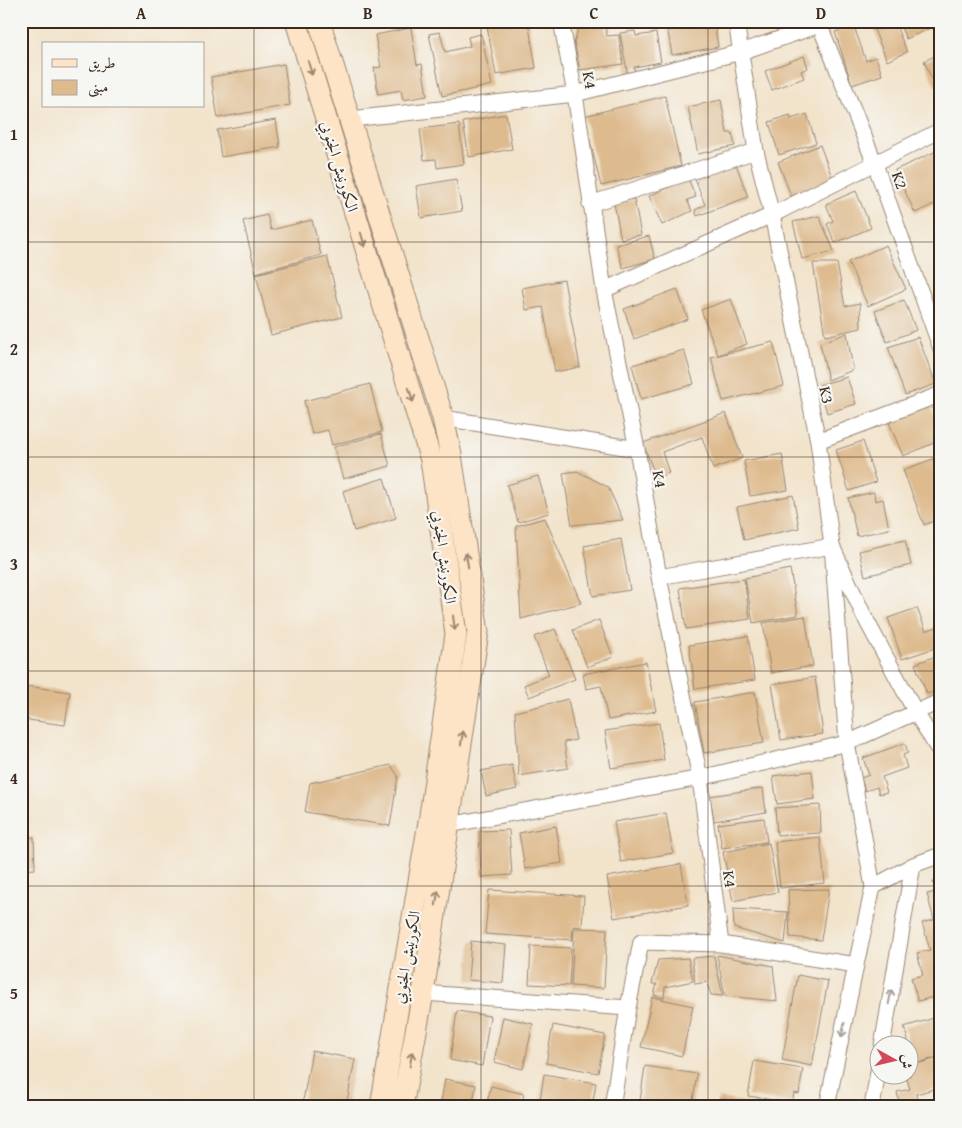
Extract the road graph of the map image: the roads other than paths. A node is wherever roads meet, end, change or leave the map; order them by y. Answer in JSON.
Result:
{"nodes":[{"id":1,"x":296,"y":21,"type":"edge"},
{"id":2,"x":319,"y":21,"type":"edge"},
{"id":3,"x":561,"y":21,"type":"edge"},
{"id":4,"x":736,"y":21,"type":"edge"},
{"id":5,"x":826,"y":24,"type":"edge"},
{"id":6,"x":741,"y":52,"type":"junction"},
{"id":7,"x":575,"y":94,"type":"junction"},
{"id":8,"x":351,"y":119,"type":"junction"},
{"id":9,"x":941,"y":130,"type":"edge"},
{"id":10,"x":756,"y":151,"type":"junction"},
{"id":11,"x":875,"y":164,"type":"junction"},
{"id":12,"x":590,"y":204,"type":"junction"},
{"id":13,"x":772,"y":215,"type":"junction"},
{"id":14,"x":604,"y":290,"type":"junction"},
{"id":15,"x":941,"y":348,"type":"edge"},
{"id":16,"x":941,"y":394,"type":"edge"},
{"id":17,"x":443,"y":418,"type":"junction"},
{"id":18,"x":818,"y":440,"type":"junction"},
{"id":19,"x":637,"y":449,"type":"junction"},
{"id":20,"x":832,"y":546,"type":"junction"},
{"id":21,"x":659,"y":577,"type":"junction"},
{"id":22,"x":941,"y":701,"type":"edge"},
{"id":23,"x":915,"y":711,"type":"junction"},
{"id":24,"x":847,"y":743,"type":"junction"},
{"id":25,"x":941,"y":754,"type":"edge"},
{"id":26,"x":700,"y":778,"type":"junction"},
{"id":27,"x":449,"y":826,"type":"junction"},
{"id":28,"x":941,"y":855,"type":"edge"},
{"id":29,"x":913,"y":865,"type":"junction"},
{"id":30,"x":873,"y":887,"type":"junction"},
{"id":31,"x":721,"y":944,"type":"junction"},
{"id":32,"x":856,"y":965,"type":"junction"},
{"id":33,"x":423,"y":993,"type":"junction"},
{"id":34,"x":628,"y":1008,"type":"junction"},
{"id":35,"x":884,"y":1036,"type":"edge"},
{"id":36,"x":876,"y":1086,"type":"edge"},
{"id":37,"x":381,"y":1107,"type":"edge"},
{"id":38,"x":402,"y":1107,"type":"edge"},
{"id":39,"x":612,"y":1107,"type":"edge"},
{"id":40,"x":827,"y":1107,"type":"edge"},
{"id":41,"x":872,"y":1107,"type":"edge"}],
"edges":[{"from":1,"to":37,"type":"main road","name":"الكورنيش الجنوبي","one_way":true},
{"from":2,"to":8,"type":"main road","name":"الكورنيش الجنوبي"},
{"from":3,"to":7,"type":"street","name":"K4"},
{"from":4,"to":6,"type":"street","name":"K3"},
{"from":5,"to":6,"type":"street"},
{"from":5,"to":11,"type":"street","name":"K2"},
{"from":6,"to":7,"type":"street"},
{"from":6,"to":10,"type":"street","name":"K3"},
{"from":7,"to":8,"type":"street"},
{"from":7,"to":12,"type":"street","name":"K4"},
{"from":8,"to":17,"type":"main road","name":"الكورنيش الجنوبي"},
{"from":9,"to":11,"type":"street"},
{"from":10,"to":12,"type":"street"},
{"from":10,"to":13,"type":"street","name":"K3"},
{"from":11,"to":13,"type":"street"},
{"from":11,"to":15,"type":"street","name":"K2"},
{"from":12,"to":14,"type":"street","name":"K4"},
{"from":13,"to":14,"type":"street"},
{"from":13,"to":18,"type":"street","name":"K3"},
{"from":14,"to":19,"type":"street","name":"K4"},
{"from":16,"to":18,"type":"street"},
{"from":17,"to":19,"type":"street"},
{"from":27,"to":17,"type":"main road","name":"الكورنيش الجنوبي","one_way":true},
{"from":18,"to":20,"type":"street","name":"K3"},
{"from":19,"to":21,"type":"street","name":"K4"},
{"from":20,"to":21,"type":"street"},
{"from":20,"to":23,"type":"street","name":"K3"},
{"from":20,"to":24,"type":"street"},
{"from":21,"to":26,"type":"street","name":"K4"},
{"from":22,"to":23,"type":"street"},
{"from":23,"to":24,"type":"street"},
{"from":23,"to":25,"type":"street","name":"K3"},
{"from":24,"to":26,"type":"street"},
{"from":24,"to":30,"type":"street"},
{"from":26,"to":27,"type":"street"},
{"from":26,"to":31,"type":"street","name":"K4"},
{"from":33,"to":27,"type":"main road","name":"الكورنيش الجنوبي","one_way":true},
{"from":28,"to":29,"type":"street"},
{"from":29,"to":30,"type":"street"},
{"from":35,"to":29,"type":"street","one_way":true},
{"from":30,"to":32,"type":"street"},
{"from":31,"to":32,"type":"street"},
{"from":31,"to":34,"type":"street"},
{"from":32,"to":40,"type":"street","one_way":true},
{"from":33,"to":34,"type":"street"},
{"from":38,"to":33,"type":"main road","name":"الكورنيش الجنوبي","one_way":true},
{"from":34,"to":39,"type":"street"},
{"from":36,"to":41,"type":"street"}]}
